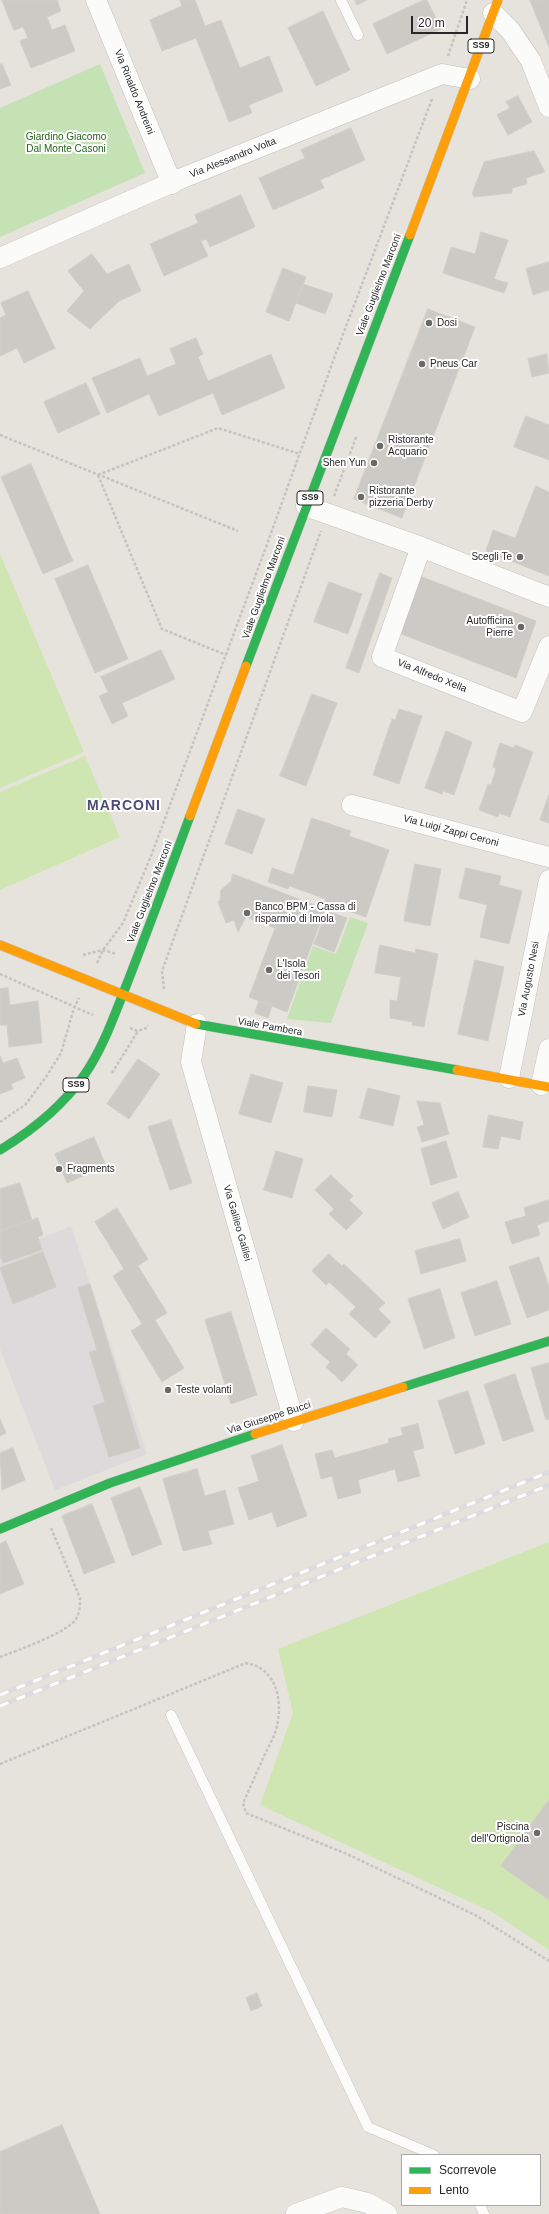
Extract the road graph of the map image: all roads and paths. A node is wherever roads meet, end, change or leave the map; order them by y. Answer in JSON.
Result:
{"nodes":[{"id":1,"x":96,"y":0,"type":"edge"},
{"id":2,"x":341,"y":0,"type":"edge"},
{"id":3,"x":467,"y":0,"type":"edge"},
{"id":4,"x":495,"y":7,"type":"edge"},
{"id":5,"x":358,"y":35,"type":"dead end"},
{"id":6,"x":442,"y":74,"type":"junction"},
{"id":7,"x":470,"y":79,"type":"junction"},
{"id":8,"x":549,"y":107,"type":"edge"},
{"id":9,"x":172,"y":184,"type":"junction"},
{"id":10,"x":0,"y":258,"type":"edge"},
{"id":11,"x":359,"y":429,"type":"dead end"},
{"id":12,"x":0,"y":435,"type":"edge"},
{"id":13,"x":300,"y":454,"type":"junction"},
{"id":14,"x":98,"y":475,"type":"junction"},
{"id":15,"x":306,"y":506,"type":"junction"},
{"id":16,"x":327,"y":515,"type":"junction"},
{"id":17,"x":238,"y":531,"type":"dead end"},
{"id":18,"x":421,"y":547,"type":"junction"},
{"id":19,"x":549,"y":597,"type":"edge"},
{"id":20,"x":549,"y":646,"type":"edge"},
{"id":21,"x":226,"y":655,"type":"junction"},
{"id":22,"x":352,"y":805,"type":"dead end"},
{"id":23,"x":549,"y":857,"type":"edge"},
{"id":24,"x":549,"y":880,"type":"edge"},
{"id":25,"x":0,"y":945,"type":"edge"},
{"id":26,"x":103,"y":950,"type":"dead end"},
{"id":27,"x":162,"y":971,"type":"dead end"},
{"id":28,"x":0,"y":974,"type":"edge"},
{"id":29,"x":122,"y":995,"type":"junction"},
{"id":30,"x":197,"y":1024,"type":"junction"},
{"id":31,"x":549,"y":1049,"type":"edge"},
{"id":32,"x":509,"y":1078,"type":"junction"},
{"id":33,"x":545,"y":1086,"type":"edge"},
{"id":34,"x":0,"y":1122,"type":"edge"},
{"id":35,"x":0,"y":1150,"type":"edge"},
{"id":36,"x":549,"y":1341,"type":"edge"},
{"id":37,"x":294,"y":1421,"type":"junction"},
{"id":38,"x":44,"y":1510,"type":"junction"},
{"id":39,"x":0,"y":1529,"type":"edge"},
{"id":40,"x":0,"y":1657,"type":"edge"},
{"id":41,"x":171,"y":1715,"type":"dead end"},
{"id":42,"x":0,"y":1764,"type":"edge"},
{"id":43,"x":549,"y":1961,"type":"edge"},
{"id":44,"x":432,"y":2154,"type":"edge"},
{"id":45,"x":296,"y":2214,"type":"edge"},
{"id":46,"x":387,"y":2214,"type":"edge"}],
"edges":[{"from":1,"to":9,"type":"street","name":"Via Rinaldo Andreini"},
{"from":2,"to":5,"type":"lane"},
{"from":3,"to":6,"type":"path"},
{"from":4,"to":7,"type":"main road","name":"Viale Guglielmo Marconi","number":"SS9"},
{"from":4,"to":8,"type":"street"},
{"from":6,"to":7,"type":"street"},
{"from":6,"to":9,"type":"street","name":"Via Alessandro Volta"},
{"from":6,"to":13,"type":"path"},
{"from":7,"to":15,"type":"main road","name":"Viale Guglielmo Marconi","number":"SS9"},
{"from":9,"to":10,"type":"street","name":"Via Alessandro Volta"},
{"from":11,"to":16,"type":"path"},
{"from":12,"to":14,"type":"path"},
{"from":13,"to":14,"type":"path"},
{"from":13,"to":21,"type":"path"},
{"from":14,"to":17,"type":"path"},
{"from":14,"to":21,"type":"path"},
{"from":15,"to":16,"type":"street"},
{"from":15,"to":29,"type":"main road","name":"Viale Guglielmo Marconi","number":"SS9"},
{"from":16,"to":18,"type":"street"},
{"from":16,"to":27,"type":"path"},
{"from":18,"to":19,"type":"street"},
{"from":18,"to":20,"type":"street","name":"Via Alfredo Xella"},
{"from":21,"to":26,"type":"path"},
{"from":22,"to":23,"type":"street","name":"Via Luigi Zappi Ceroni"},
{"from":24,"to":32,"type":"street","name":"Via Augusto Nesi"},
{"from":25,"to":29,"type":"main road","name":"Viale Pambera"},
{"from":28,"to":34,"type":"path"},
{"from":29,"to":30,"type":"main road","name":"Viale Pambera"},
{"from":29,"to":35,"type":"main road","name":"Viale Guglielmo Marconi","number":"SS9"},
{"from":30,"to":32,"type":"main road","name":"Viale Pambera"},
{"from":30,"to":37,"type":"street","name":"Via Galileo Galilei"},
{"from":31,"to":33,"type":"street"},
{"from":32,"to":33,"type":"main road","name":"Viale Pambera"},
{"from":36,"to":37,"type":"main road","name":"Via Giuseppe Bucci"},
{"from":37,"to":38,"type":"main road","name":"Via Giuseppe Bucci"},
{"from":38,"to":39,"type":"main road","name":"Via Giuseppe Bucci"},
{"from":38,"to":40,"type":"path"},
{"from":41,"to":44,"type":"lane"},
{"from":42,"to":43,"type":"path"},
{"from":45,"to":46,"type":"street"}]}
